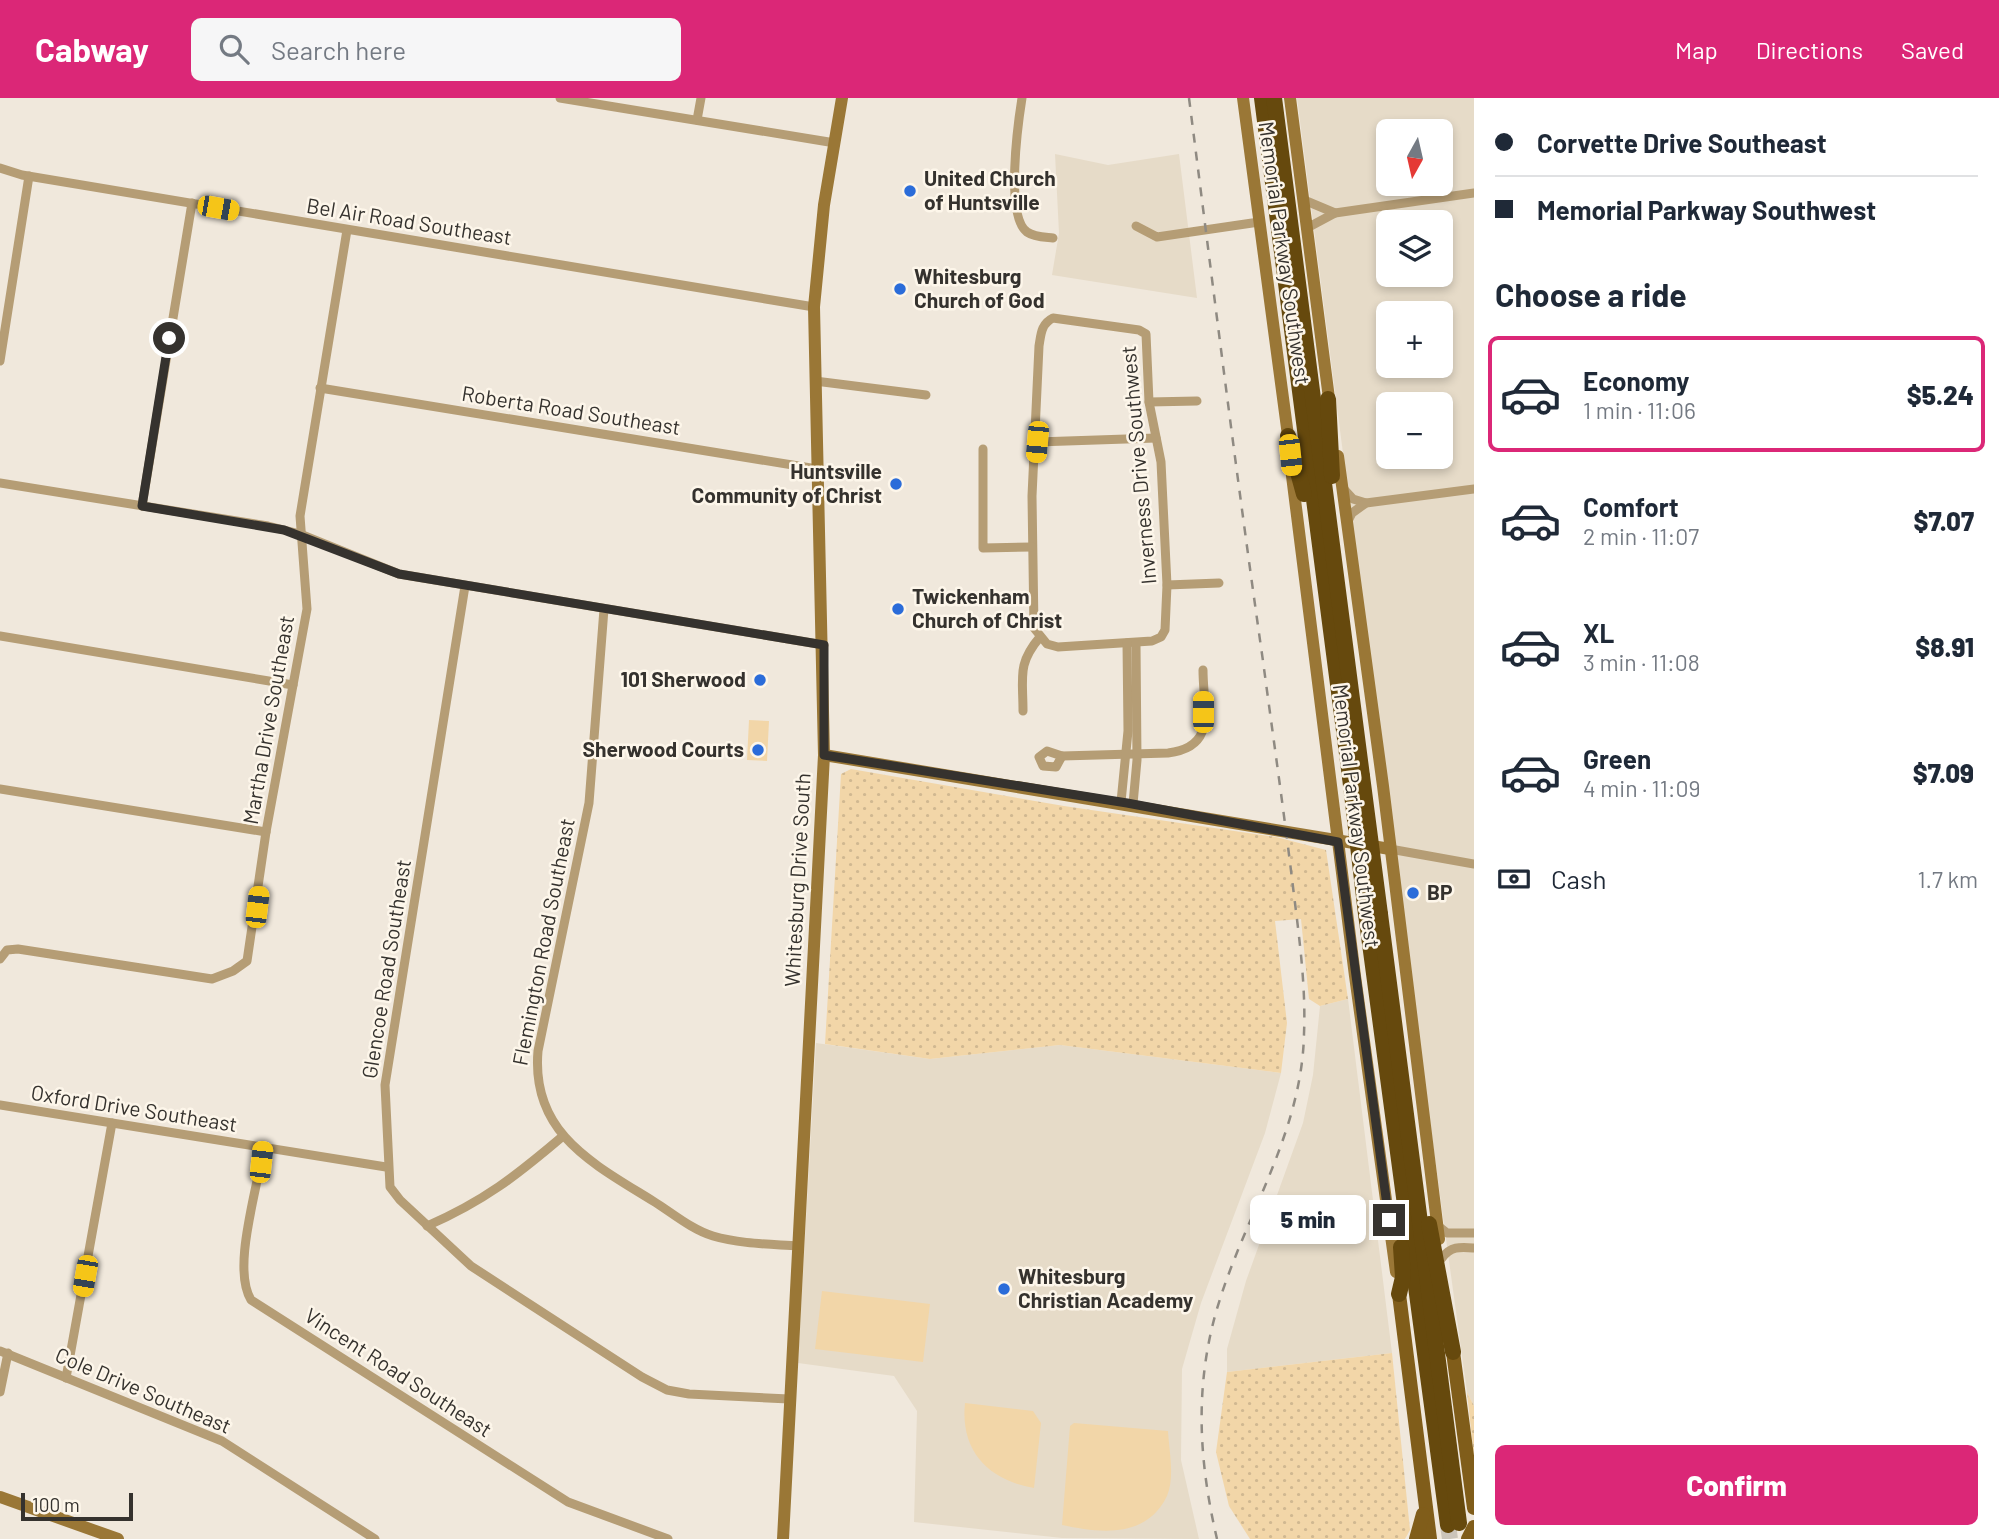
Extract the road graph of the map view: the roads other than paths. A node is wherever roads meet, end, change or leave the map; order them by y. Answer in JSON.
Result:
{"nodes":[{"id":1,"x":566,"y":98,"type":"edge"},
{"id":2,"x":701,"y":98,"type":"edge"},
{"id":3,"x":842,"y":98,"type":"edge"},
{"id":4,"x":1021,"y":98,"type":"edge"},
{"id":5,"x":1242,"y":98,"type":"edge"},
{"id":6,"x":1262,"y":98,"type":"edge"},
{"id":7,"x":1274,"y":98,"type":"edge"},
{"id":8,"x":1290,"y":98,"type":"edge"},
{"id":9,"x":697,"y":120,"type":"junction"},
{"id":10,"x":835,"y":143,"type":"junction"},
{"id":11,"x":0,"y":168,"type":"edge"},
{"id":12,"x":29,"y":176,"type":"junction"},
{"id":13,"x":1474,"y":193,"type":"edge"},
{"id":14,"x":1304,"y":200,"type":"junction"},
{"id":15,"x":192,"y":203,"type":"junction"},
{"id":16,"x":1335,"y":213,"type":"junction"},
{"id":17,"x":1259,"y":222,"type":"junction"},
{"id":18,"x":1136,"y":226,"type":"dead end"},
{"id":19,"x":1307,"y":228,"type":"junction"},
{"id":20,"x":347,"y":230,"type":"junction"},
{"id":21,"x":1053,"y":238,"type":"dead end"},
{"id":22,"x":814,"y":307,"type":"junction"},
{"id":23,"x":0,"y":362,"type":"edge"},
{"id":24,"x":815,"y":381,"type":"junction"},
{"id":25,"x":320,"y":388,"type":"junction"},
{"id":26,"x":926,"y":395,"type":"dead end"},
{"id":27,"x":1328,"y":399,"type":"junction"},
{"id":28,"x":1197,"y":401,"type":"dead end"},
{"id":29,"x":1149,"y":402,"type":"junction"},
{"id":30,"x":1288,"y":436,"type":"junction"},
{"id":31,"x":1156,"y":438,"type":"junction"},
{"id":32,"x":1037,"y":442,"type":"junction"},
{"id":33,"x":983,"y":449,"type":"dead end"},
{"id":34,"x":817,"y":469,"type":"junction"},
{"id":35,"x":0,"y":484,"type":"edge"},
{"id":36,"x":1341,"y":486,"type":"junction"},
{"id":37,"x":1474,"y":489,"type":"edge"},
{"id":38,"x":1366,"y":503,"type":"junction"},
{"id":39,"x":142,"y":506,"type":"junction"},
{"id":40,"x":1346,"y":524,"type":"junction"},
{"id":41,"x":300,"y":534,"type":"junction"},
{"id":42,"x":1032,"y":547,"type":"junction"},
{"id":43,"x":1219,"y":583,"type":"dead end"},
{"id":44,"x":1167,"y":585,"type":"junction"},
{"id":45,"x":465,"y":586,"type":"junction"},
{"id":46,"x":1331,"y":592,"type":"junction"},
{"id":47,"x":604,"y":609,"type":"junction"},
{"id":48,"x":0,"y":636,"type":"edge"},
{"id":49,"x":1040,"y":637,"type":"junction"},
{"id":50,"x":1131,"y":644,"type":"junction"},
{"id":51,"x":824,"y":645,"type":"junction"},
{"id":52,"x":1203,"y":670,"type":"dead end"},
{"id":53,"x":293,"y":685,"type":"junction"},
{"id":54,"x":1023,"y":711,"type":"dead end"},
{"id":55,"x":1126,"y":754,"type":"junction"},
{"id":56,"x":1137,"y":754,"type":"junction"},
{"id":57,"x":824,"y":755,"type":"junction"},
{"id":58,"x":1062,"y":756,"type":"dead end"},
{"id":59,"x":1330,"y":786,"type":"junction"},
{"id":60,"x":1383,"y":786,"type":"junction"},
{"id":61,"x":0,"y":789,"type":"edge"},
{"id":62,"x":1127,"y":803,"type":"junction"},
{"id":63,"x":266,"y":832,"type":"junction"},
{"id":64,"x":1338,"y":842,"type":"junction"},
{"id":65,"x":1390,"y":849,"type":"junction"},
{"id":66,"x":1474,"y":864,"type":"edge"},
{"id":67,"x":1346,"y":899,"type":"junction"},
{"id":68,"x":1398,"y":907,"type":"junction"},
{"id":69,"x":0,"y":959,"type":"edge"},
{"id":70,"x":0,"y":1104,"type":"edge"},
{"id":71,"x":112,"y":1123,"type":"junction"},
{"id":72,"x":563,"y":1136,"type":"junction"},
{"id":73,"x":1402,"y":1139,"type":"junction"},
{"id":74,"x":263,"y":1147,"type":"junction"},
{"id":75,"x":387,"y":1167,"type":"junction"},
{"id":76,"x":1437,"y":1225,"type":"junction"},
{"id":77,"x":427,"y":1226,"type":"junction"},
{"id":78,"x":1474,"y":1233,"type":"edge"},
{"id":79,"x":798,"y":1246,"type":"junction"},
{"id":80,"x":1474,"y":1248,"type":"edge"},
{"id":81,"x":1442,"y":1258,"type":"junction"},
{"id":82,"x":1399,"y":1294,"type":"junction"},
{"id":83,"x":4,"y":1352,"type":"edge"},
{"id":84,"x":1453,"y":1352,"type":"junction"},
{"id":85,"x":66,"y":1378,"type":"junction"},
{"id":86,"x":0,"y":1392,"type":"edge"},
{"id":87,"x":789,"y":1399,"type":"junction"},
{"id":88,"x":0,"y":1497,"type":"edge"},
{"id":89,"x":1426,"y":1502,"type":"junction"},
{"id":90,"x":1474,"y":1508,"type":"edge"},
{"id":91,"x":1460,"y":1525,"type":"edge"},
{"id":92,"x":1429,"y":1533,"type":"edge"},
{"id":93,"x":118,"y":1539,"type":"edge"},
{"id":94,"x":375,"y":1539,"type":"edge"},
{"id":95,"x":668,"y":1539,"type":"edge"},
{"id":96,"x":783,"y":1539,"type":"edge"},
{"id":97,"x":1416,"y":1539,"type":"edge"},
{"id":98,"x":1438,"y":1539,"type":"edge"},
{"id":99,"x":1468,"y":1539,"type":"edge"}],
"edges":[{"from":1,"to":9,"type":"street"},
{"from":2,"to":9,"type":"street"},
{"from":3,"to":10,"type":"main road","name":"Whitesburg Drive South"},
{"from":4,"to":21,"type":"street"},
{"from":5,"to":17,"type":"main road","name":"Memorial Parkway Southwest"},
{"from":6,"to":46,"type":"highway","name":"Memorial Parkway Southwest"},
{"from":7,"to":46,"type":"highway","name":"Memorial Parkway Southwest"},
{"from":8,"to":14,"type":"main road","name":"Memorial Parkway Southwest"},
{"from":9,"to":10,"type":"street"},
{"from":10,"to":22,"type":"main road","name":"Whitesburg Drive South"},
{"from":11,"to":12,"type":"street","name":"Bel Air Road Southeast"},
{"from":12,"to":15,"type":"street","name":"Bel Air Road Southeast"},
{"from":12,"to":23,"type":"street"},
{"from":13,"to":16,"type":"street"},
{"from":14,"to":16,"type":"street"},
{"from":14,"to":19,"type":"main road","name":"Memorial Parkway Southwest"},
{"from":15,"to":20,"type":"street","name":"Bel Air Road Southeast"},
{"from":15,"to":39,"type":"street"},
{"from":16,"to":19,"type":"street"},
{"from":17,"to":18,"type":"street"},
{"from":17,"to":30,"type":"main road","name":"Memorial Parkway Southwest"},
{"from":19,"to":27,"type":"main road","name":"Memorial Parkway Southwest"},
{"from":20,"to":22,"type":"street","name":"Bel Air Road Southeast"},
{"from":20,"to":25,"type":"street","name":"Martha Drive Southeast"},
{"from":22,"to":24,"type":"main road","name":"Whitesburg Drive South"},
{"from":24,"to":26,"type":"street"},
{"from":24,"to":34,"type":"main road","name":"Whitesburg Drive South"},
{"from":25,"to":34,"type":"street","name":"Roberta Road Southeast"},
{"from":25,"to":41,"type":"street","name":"Martha Drive Southeast"},
{"from":27,"to":36,"type":"main road","name":"Memorial Parkway Southwest"},
{"from":27,"to":46,"type":"highway"},
{"from":28,"to":29,"type":"street"},
{"from":29,"to":31,"type":"street","name":"Inverness Drive Southwest"},
{"from":29,"to":32,"type":"street","name":"Inverness Drive Southwest"},
{"from":30,"to":46,"type":"highway"},
{"from":30,"to":59,"type":"main road","name":"Memorial Parkway Southwest"},
{"from":31,"to":32,"type":"street"},
{"from":31,"to":44,"type":"street","name":"Inverness Drive Southwest"},
{"from":32,"to":42,"type":"street","name":"Inverness Drive Southwest"},
{"from":33,"to":42,"type":"street"},
{"from":34,"to":51,"type":"main road","name":"Whitesburg Drive South"},
{"from":35,"to":39,"type":"street"},
{"from":36,"to":38,"type":"street"},
{"from":36,"to":40,"type":"main road","name":"Memorial Parkway Southwest"},
{"from":37,"to":38,"type":"street"},
{"from":38,"to":40,"type":"street"},
{"from":39,"to":41,"type":"street"},
{"from":40,"to":60,"type":"main road","name":"Memorial Parkway Southwest"},
{"from":41,"to":45,"type":"street"},
{"from":41,"to":53,"type":"street","name":"Martha Drive Southeast"},
{"from":42,"to":49,"type":"street","name":"Inverness Drive Southwest"},
{"from":43,"to":44,"type":"street"},
{"from":44,"to":50,"type":"street","name":"Inverness Drive Southwest"},
{"from":45,"to":47,"type":"street"},
{"from":45,"to":75,"type":"street","name":"Glencoe Road Southeast"},
{"from":46,"to":73,"type":"highway","name":"Memorial Parkway Southwest","bridge":true},
{"from":47,"to":51,"type":"street"},
{"from":47,"to":72,"type":"street","name":"Flemington Road Southeast"},
{"from":48,"to":53,"type":"street"},
{"from":49,"to":50,"type":"street","name":"Inverness Drive Southwest"},
{"from":49,"to":54,"type":"street"},
{"from":50,"to":55,"type":"street"},
{"from":50,"to":56,"type":"street"},
{"from":51,"to":57,"type":"main road","name":"Whitesburg Drive South"},
{"from":52,"to":56,"type":"street"},
{"from":53,"to":63,"type":"street","name":"Martha Drive Southeast"},
{"from":55,"to":56,"type":"street"},
{"from":55,"to":58,"type":"street"},
{"from":55,"to":62,"type":"street"},
{"from":56,"to":62,"type":"street"},
{"from":57,"to":62,"type":"main road"},
{"from":57,"to":79,"type":"main road","name":"Whitesburg Drive South"},
{"from":59,"to":60,"type":"main road"},
{"from":59,"to":64,"type":"main road","name":"Memorial Parkway Southwest"},
{"from":60,"to":65,"type":"main road","name":"Memorial Parkway Southwest"},
{"from":61,"to":63,"type":"street"},
{"from":62,"to":64,"type":"main road"},
{"from":63,"to":69,"type":"street","name":"Martha Drive Southeast"},
{"from":64,"to":65,"type":"main road"},
{"from":64,"to":67,"type":"main road","name":"Memorial Parkway Southwest"},
{"from":65,"to":66,"type":"street"},
{"from":65,"to":68,"type":"main road","name":"Memorial Parkway Southwest"},
{"from":67,"to":68,"type":"main road"},
{"from":67,"to":82,"type":"main road","name":"Memorial Parkway Southwest"},
{"from":68,"to":76,"type":"main road","name":"Memorial Parkway Southwest"},
{"from":70,"to":71,"type":"street","name":"Oxford Drive Southeast"},
{"from":71,"to":74,"type":"street","name":"Oxford Drive Southeast"},
{"from":71,"to":85,"type":"street"},
{"from":72,"to":77,"type":"street"},
{"from":72,"to":79,"type":"street","name":"Flemington Road Southeast"},
{"from":73,"to":82,"type":"highway"},
{"from":73,"to":84,"type":"highway"},
{"from":73,"to":91,"type":"highway","name":"Memorial Parkway Southwest"},
{"from":74,"to":75,"type":"street","name":"Oxford Drive Southeast"},
{"from":74,"to":95,"type":"street","name":"Vincent Road Southeast"},
{"from":75,"to":77,"type":"street","name":"Glencoe Road Southeast"},
{"from":76,"to":78,"type":"street"},
{"from":76,"to":81,"type":"main road","name":"Memorial Parkway Southwest"},
{"from":77,"to":87,"type":"street","name":"Glencoe Road Southeast"},
{"from":79,"to":87,"type":"main road","name":"Whitesburg Drive South"},
{"from":80,"to":81,"type":"street"},
{"from":81,"to":84,"type":"main road","name":"Memorial Parkway Southwest"},
{"from":82,"to":89,"type":"main road","name":"Memorial Parkway Southwest"},
{"from":83,"to":85,"type":"street","name":"Cole Drive Southeast"},
{"from":83,"to":86,"type":"street"},
{"from":84,"to":90,"type":"main road","name":"Memorial Parkway Southwest"},
{"from":85,"to":94,"type":"street","name":"Cole Drive Southeast"},
{"from":87,"to":96,"type":"main road","name":"Whitesburg Drive South"},
{"from":88,"to":93,"type":"main road"},
{"from":89,"to":92,"type":"main road","name":"Memorial Parkway Southwest"},
{"from":89,"to":97,"type":"main road"},
{"from":91,"to":99,"type":"main road"},
{"from":92,"to":98,"type":"main road"}]}
